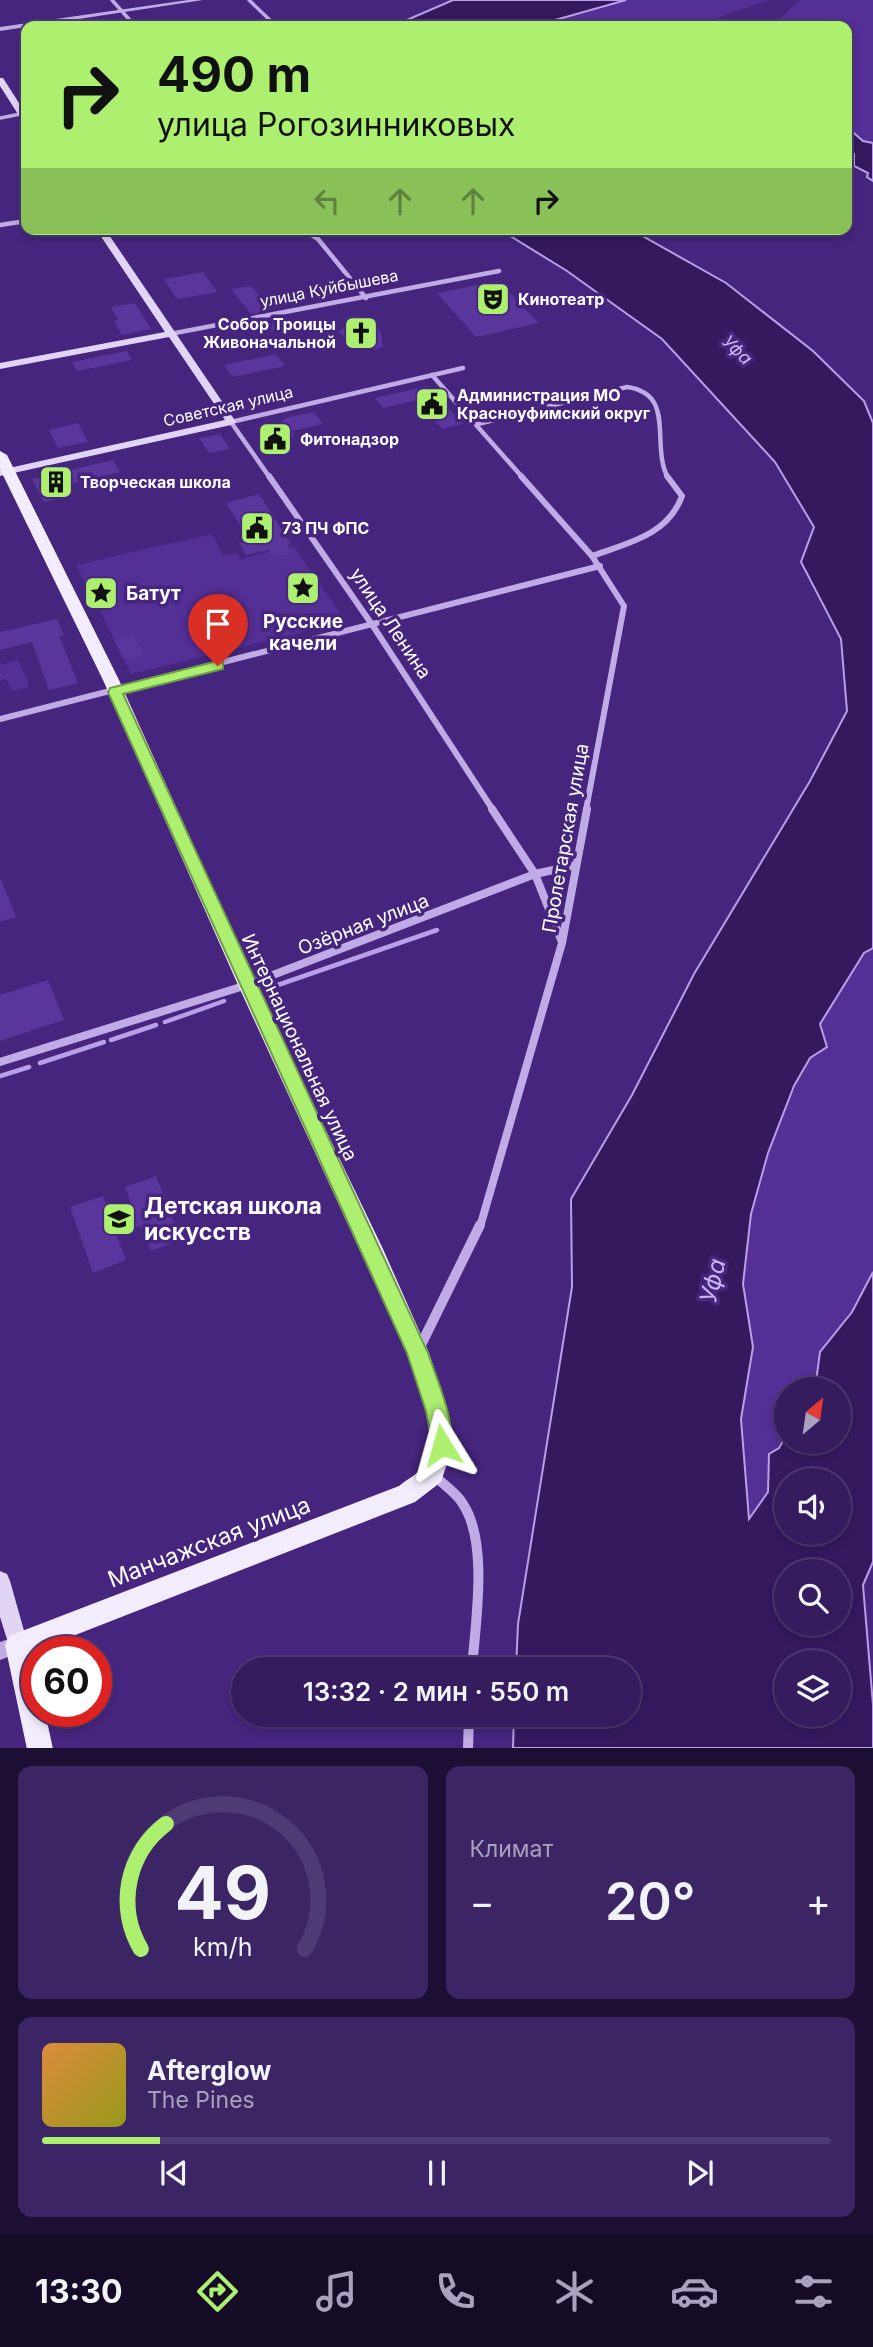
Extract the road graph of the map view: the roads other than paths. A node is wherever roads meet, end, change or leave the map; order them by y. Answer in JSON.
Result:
{"nodes":[{"id":1,"x":112,"y":0,"type":"edge"},
{"id":2,"x":200,"y":0,"type":"edge"},
{"id":3,"x":249,"y":0,"type":"edge"},
{"id":4,"x":122,"y":11,"type":"junction"},
{"id":5,"x":54,"y":21,"type":"edge"},
{"id":6,"x":131,"y":21,"type":"edge"},
{"id":7,"x":271,"y":21,"type":"edge"},
{"id":8,"x":21,"y":26,"type":"edge"},
{"id":9,"x":0,"y":29,"type":"edge"},
{"id":10,"x":0,"y":80,"type":"edge"},
{"id":11,"x":21,"y":110,"type":"edge"},
{"id":12,"x":21,"y":116,"type":"edge"},
{"id":13,"x":0,"y":118,"type":"edge"},
{"id":14,"x":21,"y":222,"type":"edge"},
{"id":15,"x":0,"y":225,"type":"edge"},
{"id":16,"x":104,"y":235,"type":"edge"},
{"id":17,"x":312,"y":235,"type":"edge"},
{"id":18,"x":499,"y":271,"type":"dead end"},
{"id":19,"x":366,"y":298,"type":"junction"},
{"id":20,"x":170,"y":334,"type":"junction"},
{"id":21,"x":0,"y":366,"type":"edge"},
{"id":22,"x":463,"y":368,"type":"dead end"},
{"id":23,"x":432,"y":375,"type":"junction"},
{"id":24,"x":231,"y":422,"type":"junction"},
{"id":25,"x":478,"y":424,"type":"junction"},
{"id":26,"x":3,"y":466,"type":"edge"},
{"id":27,"x":592,"y":556,"type":"junction"},
{"id":28,"x":600,"y":566,"type":"junction"},
{"id":29,"x":373,"y":626,"type":"junction"},
{"id":30,"x":115,"y":692,"type":"junction"},
{"id":31,"x":0,"y":719,"type":"edge"},
{"id":32,"x":576,"y":865,"type":"junction"},
{"id":33,"x":535,"y":874,"type":"junction"},
{"id":34,"x":562,"y":943,"type":"junction"},
{"id":35,"x":247,"y":985,"type":"junction"},
{"id":36,"x":0,"y":1062,"type":"edge"},
{"id":37,"x":418,"y":1353,"type":"junction"},
{"id":38,"x":433,"y":1474,"type":"junction"},
{"id":39,"x":0,"y":1581,"type":"edge"},
{"id":40,"x":9,"y":1648,"type":"edge"},
{"id":41,"x":473,"y":1657,"type":"edge"},
{"id":42,"x":469,"y":1727,"type":"edge"},
{"id":43,"x":40,"y":1748,"type":"edge"},
{"id":44,"x":468,"y":1748,"type":"edge"}],
"edges":[{"from":1,"to":4,"type":"street"},
{"from":2,"to":4,"type":"street"},
{"from":3,"to":7,"type":"street"},
{"from":4,"to":5,"type":"street"},
{"from":4,"to":6,"type":"street"},
{"from":8,"to":9,"type":"street"},
{"from":10,"to":11,"type":"main road"},
{"from":12,"to":13,"type":"street"},
{"from":14,"to":15,"type":"street"},
{"from":16,"to":20,"type":"main road","name":"улица Ленина"},
{"from":17,"to":19,"type":"street"},
{"from":18,"to":19,"type":"street","name":"улица Куйбышева"},
{"from":19,"to":20,"type":"street","name":"улица Куйбышева"},
{"from":20,"to":21,"type":"main road","name":"улица Куйбышева"},
{"from":20,"to":24,"type":"main road","name":"улица Ленина"},
{"from":22,"to":23,"type":"street","name":"Советская улица"},
{"from":23,"to":24,"type":"street","name":"Советская улица"},
{"from":23,"to":25,"type":"street","name":"Пролетарская улица"},
{"from":24,"to":26,"type":"main road","name":"Советская улица"},
{"from":24,"to":29,"type":"street","name":"улица Ленина"},
{"from":25,"to":27,"type":"street","name":"Пролетарская улица"},
{"from":25,"to":27,"type":"street"},
{"from":26,"to":30,"type":"main road","name":"Интернациональная улица"},
{"from":27,"to":28,"type":"street","name":"Пролетарская улица"},
{"from":28,"to":29,"type":"street"},
{"from":28,"to":32,"type":"street","name":"Пролетарская улица"},
{"from":29,"to":30,"type":"street"},
{"from":29,"to":33,"type":"street","name":"улица Ленина"},
{"from":30,"to":31,"type":"street"},
{"from":30,"to":35,"type":"main road","name":"Интернациональная улица"},
{"from":32,"to":33,"type":"street","name":"Озёрная улица"},
{"from":32,"to":34,"type":"street","name":"Пролетарская улица"},
{"from":33,"to":34,"type":"street","name":"улица Ленина"},
{"from":33,"to":35,"type":"street","name":"Озёрная улица"},
{"from":34,"to":37,"type":"street","name":"Пролетарская улица"},
{"from":35,"to":36,"type":"street","name":"Озёрная улица"},
{"from":35,"to":37,"type":"main road","name":"Интернациональная улица"},
{"from":37,"to":38,"type":"main road","name":"Интернациональная улица"},
{"from":38,"to":40,"type":"main road","name":"Манчажская улица"},
{"from":38,"to":41,"type":"street"},
{"from":39,"to":40,"type":"main road"},
{"from":40,"to":43,"type":"main road"},
{"from":42,"to":44,"type":"street"}]}
